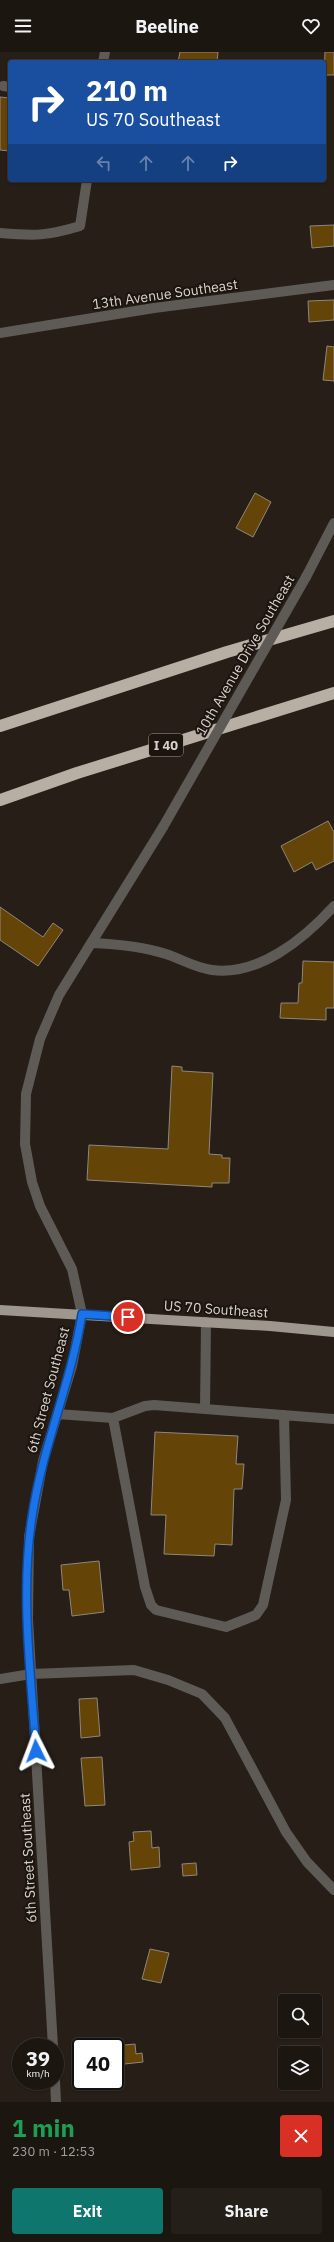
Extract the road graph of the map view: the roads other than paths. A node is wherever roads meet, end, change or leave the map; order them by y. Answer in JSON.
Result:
{"nodes":[{"id":1,"x":87,"y":182,"type":"edge"},
{"id":2,"x":0,"y":233,"type":"edge"},
{"id":3,"x":334,"y":285,"type":"edge"},
{"id":4,"x":0,"y":333,"type":"edge"},
{"id":5,"x":334,"y":523,"type":"edge"},
{"id":6,"x":334,"y":621,"type":"edge"},
{"id":7,"x":334,"y":693,"type":"edge"},
{"id":8,"x":0,"y":726,"type":"edge"},
{"id":9,"x":0,"y":800,"type":"edge"},
{"id":10,"x":334,"y":906,"type":"edge"},
{"id":11,"x":91,"y":943,"type":"junction"},
{"id":12,"x":0,"y":1310,"type":"edge"},
{"id":13,"x":82,"y":1314,"type":"junction"},
{"id":14,"x":206,"y":1322,"type":"junction"},
{"id":15,"x":334,"y":1332,"type":"edge"},
{"id":16,"x":205,"y":1409,"type":"junction"},
{"id":17,"x":57,"y":1414,"type":"junction"},
{"id":18,"x":284,"y":1415,"type":"junction"},
{"id":19,"x":113,"y":1418,"type":"junction"},
{"id":20,"x":334,"y":1418,"type":"edge"},
{"id":21,"x":31,"y":1674,"type":"junction"},
{"id":22,"x":0,"y":1679,"type":"edge"},
{"id":23,"x":334,"y":1890,"type":"edge"},
{"id":24,"x":52,"y":2038,"type":"edge"},
{"id":25,"x":55,"y":2090,"type":"edge"},
{"id":26,"x":56,"y":2102,"type":"edge"}],
"edges":[{"from":1,"to":2,"type":"street"},
{"from":3,"to":4,"type":"street","name":"13th Avenue Southeast"},
{"from":5,"to":11,"type":"street","name":"10th Avenue Drive Southeast","bridge":true},
{"from":6,"to":8,"type":"highway"},
{"from":7,"to":9,"type":"highway","number":"I 40"},
{"from":10,"to":11,"type":"street"},
{"from":11,"to":13,"type":"street","name":"10th Avenue Drive Southeast"},
{"from":12,"to":13,"type":"main road","name":"US 70 Southeast"},
{"from":13,"to":14,"type":"main road","name":"US 70 Southeast"},
{"from":13,"to":17,"type":"street","name":"6th Street Southeast"},
{"from":14,"to":15,"type":"main road","name":"US 70 Southeast"},
{"from":14,"to":16,"type":"street"},
{"from":16,"to":18,"type":"street"},
{"from":16,"to":19,"type":"street"},
{"from":17,"to":19,"type":"street"},
{"from":17,"to":21,"type":"street","name":"6th Street Southeast"},
{"from":18,"to":19,"type":"street"},
{"from":18,"to":20,"type":"street"},
{"from":21,"to":22,"type":"street"},
{"from":21,"to":23,"type":"street"},
{"from":21,"to":24,"type":"street","name":"6th Street Southeast"},
{"from":25,"to":26,"type":"street"}]}
